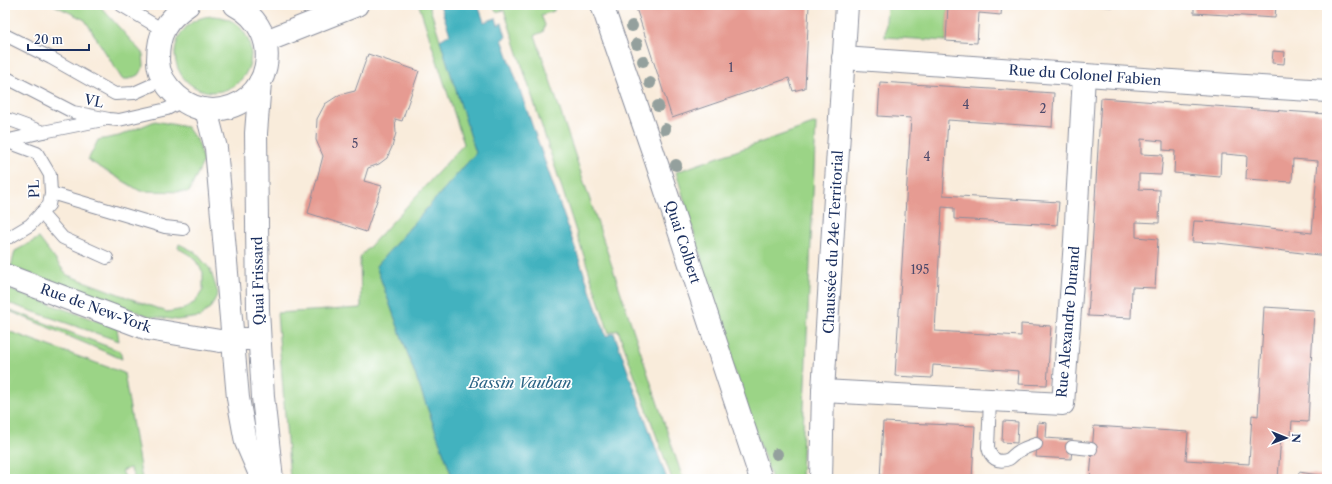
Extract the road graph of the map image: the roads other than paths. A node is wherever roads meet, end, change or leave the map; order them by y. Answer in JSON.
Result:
{"nodes":[{"id":1,"x":121,"y":5,"type":"edge"},
{"id":2,"x":188,"y":5,"type":"edge"},
{"id":3,"x":236,"y":5,"type":"edge"},
{"id":4,"x":357,"y":5,"type":"edge"},
{"id":5,"x":602,"y":5,"type":"edge"},
{"id":6,"x":847,"y":5,"type":"edge"},
{"id":7,"x":163,"y":30,"type":"junction"},
{"id":8,"x":5,"y":35,"type":"edge"},
{"id":9,"x":266,"y":41,"type":"junction"},
{"id":10,"x":843,"y":58,"type":"junction"},
{"id":11,"x":1084,"y":75,"type":"junction"},
{"id":12,"x":5,"y":77,"type":"edge"},
{"id":13,"x":163,"y":80,"type":"junction"},
{"id":14,"x":260,"y":82,"type":"junction"},
{"id":15,"x":1327,"y":91,"type":"edge"},
{"id":16,"x":182,"y":101,"type":"junction"},
{"id":17,"x":206,"y":110,"type":"junction"},
{"id":18,"x":109,"y":119,"type":"junction"},
{"id":19,"x":5,"y":120,"type":"edge"},
{"id":20,"x":44,"y":132,"type":"junction"},
{"id":21,"x":5,"y":141,"type":"edge"},
{"id":22,"x":51,"y":193,"type":"junction"},
{"id":23,"x":41,"y":213,"type":"junction"},
{"id":24,"x":183,"y":229,"type":"dead end"},
{"id":25,"x":5,"y":238,"type":"edge"},
{"id":26,"x":107,"y":258,"type":"dead end"},
{"id":27,"x":5,"y":275,"type":"edge"},
{"id":28,"x":233,"y":339,"type":"junction"},
{"id":29,"x":260,"y":339,"type":"junction"},
{"id":30,"x":824,"y":391,"type":"junction"},
{"id":31,"x":990,"y":400,"type":"junction"},
{"id":32,"x":1036,"y":444,"type":"dead end"},
{"id":33,"x":1072,"y":447,"type":"dead end"},
{"id":34,"x":1091,"y":449,"type":"dead end"},
{"id":35,"x":262,"y":479,"type":"edge"},
{"id":36,"x":272,"y":479,"type":"edge"},
{"id":37,"x":762,"y":479,"type":"edge"},
{"id":38,"x":821,"y":479,"type":"edge"}],
"edges":[{"from":1,"to":7,"type":"lane"},
{"from":2,"to":7,"type":"street"},
{"from":3,"to":9,"type":"street"},
{"from":4,"to":9,"type":"street"},
{"from":5,"to":37,"type":"street","name":"Quai Colbert"},
{"from":6,"to":10,"type":"street","name":"Chaussée du 24e Territorial"},
{"from":7,"to":13,"type":"street"},
{"from":8,"to":13,"type":"lane"},
{"from":9,"to":14,"type":"street"},
{"from":10,"to":11,"type":"street","name":"Rue du Colonel Fabien"},
{"from":10,"to":30,"type":"street","name":"Chaussée du 24e Territorial"},
{"from":11,"to":15,"type":"street","name":"Rue du Colonel Fabien"},
{"from":11,"to":31,"type":"street","name":"Rue Alexandre Durand"},
{"from":12,"to":18,"type":"lane","name":"VL"},
{"from":13,"to":16,"type":"street"},
{"from":14,"to":17,"type":"street"},
{"from":14,"to":29,"type":"street","name":"Quai Frissard"},
{"from":16,"to":17,"type":"street"},
{"from":16,"to":18,"type":"lane","name":"VL"},
{"from":17,"to":28,"type":"street","name":"Quai Frissard"},
{"from":18,"to":20,"type":"lane"},
{"from":19,"to":20,"type":"lane"},
{"from":20,"to":21,"type":"lane"},
{"from":21,"to":22,"type":"lane","name":"PL"},
{"from":22,"to":23,"type":"lane","name":"PL"},
{"from":22,"to":24,"type":"lane"},
{"from":23,"to":25,"type":"lane","name":"PL"},
{"from":23,"to":26,"type":"lane"},
{"from":27,"to":28,"type":"street","name":"Rue de New-York"},
{"from":28,"to":29,"type":"street","name":"Rue de New-York"},
{"from":28,"to":35,"type":"street","name":"Quai Frissard"},
{"from":29,"to":36,"type":"street","name":"Quai Frissard"},
{"from":30,"to":31,"type":"street","name":"Rue Alexandre Durand"},
{"from":30,"to":38,"type":"street","name":"Chaussée du 24e Territorial"},
{"from":31,"to":32,"type":"lane"},
{"from":33,"to":34,"type":"lane"}]}
